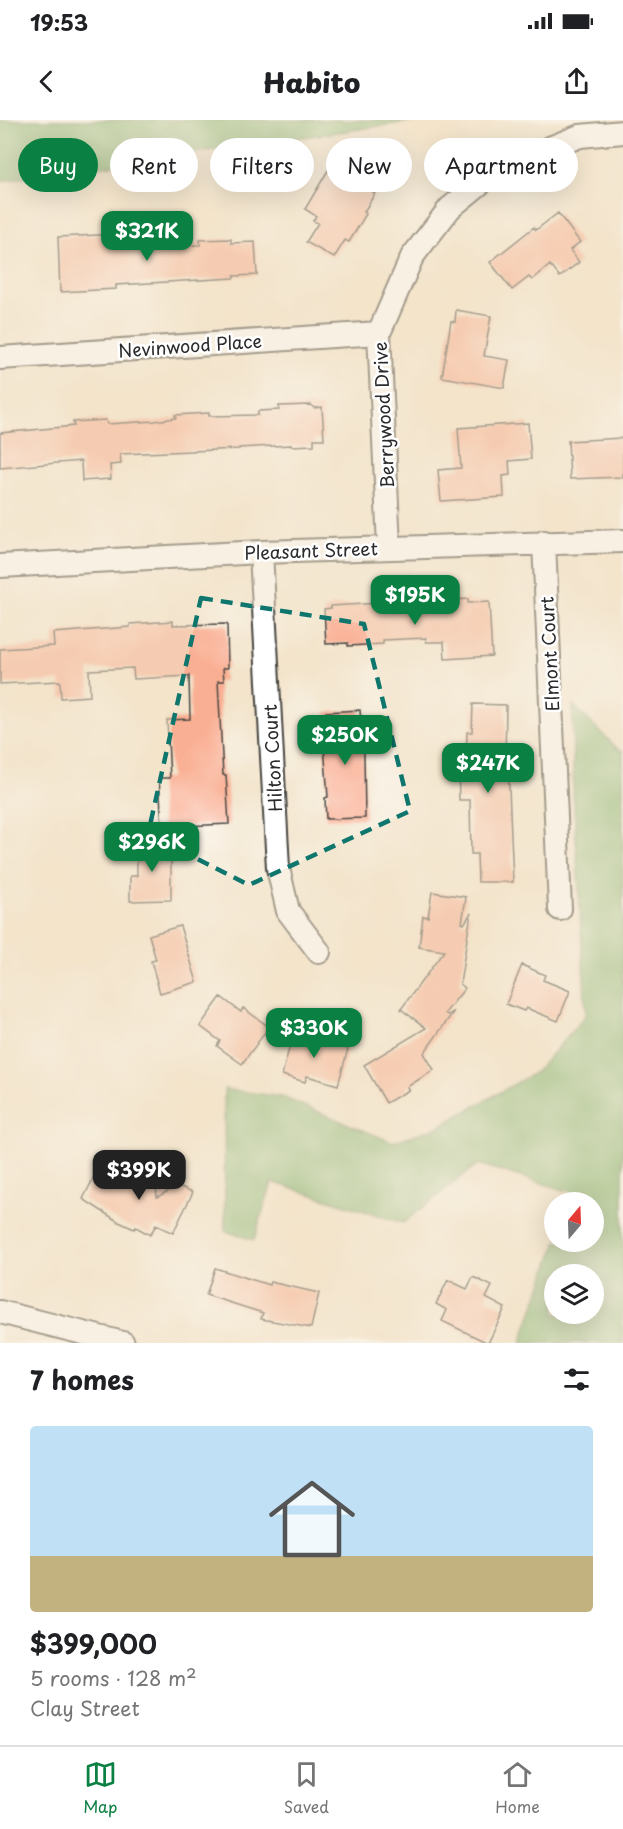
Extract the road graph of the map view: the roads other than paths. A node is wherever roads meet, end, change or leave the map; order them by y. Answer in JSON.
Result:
{"nodes":[{"id":1,"x":623,"y":132,"type":"edge"},
{"id":2,"x":379,"y":333,"type":"junction"},
{"id":3,"x":0,"y":358,"type":"edge"},
{"id":4,"x":623,"y":541,"type":"edge"},
{"id":5,"x":544,"y":542,"type":"junction"},
{"id":6,"x":389,"y":547,"type":"junction"},
{"id":7,"x":261,"y":552,"type":"junction"},
{"id":8,"x":0,"y":566,"type":"edge"},
{"id":9,"x":561,"y":909,"type":"dead end"},
{"id":10,"x":319,"y":952,"type":"dead end"},
{"id":11,"x":0,"y":1312,"type":"edge"},
{"id":12,"x":123,"y":1343,"type":"edge"}],
"edges":[{"from":1,"to":2,"type":"street","name":"Berrywood Drive"},
{"from":2,"to":3,"type":"street","name":"Nevinwood Place"},
{"from":2,"to":6,"type":"street","name":"Berrywood Drive"},
{"from":4,"to":5,"type":"street","name":"Pleasant Street"},
{"from":5,"to":6,"type":"street","name":"Pleasant Street"},
{"from":5,"to":9,"type":"street","name":"Elmont Court"},
{"from":6,"to":7,"type":"street","name":"Pleasant Street"},
{"from":7,"to":8,"type":"street","name":"Pleasant Street"},
{"from":7,"to":10,"type":"street","name":"Hilton Court"},
{"from":11,"to":12,"type":"street"}]}
